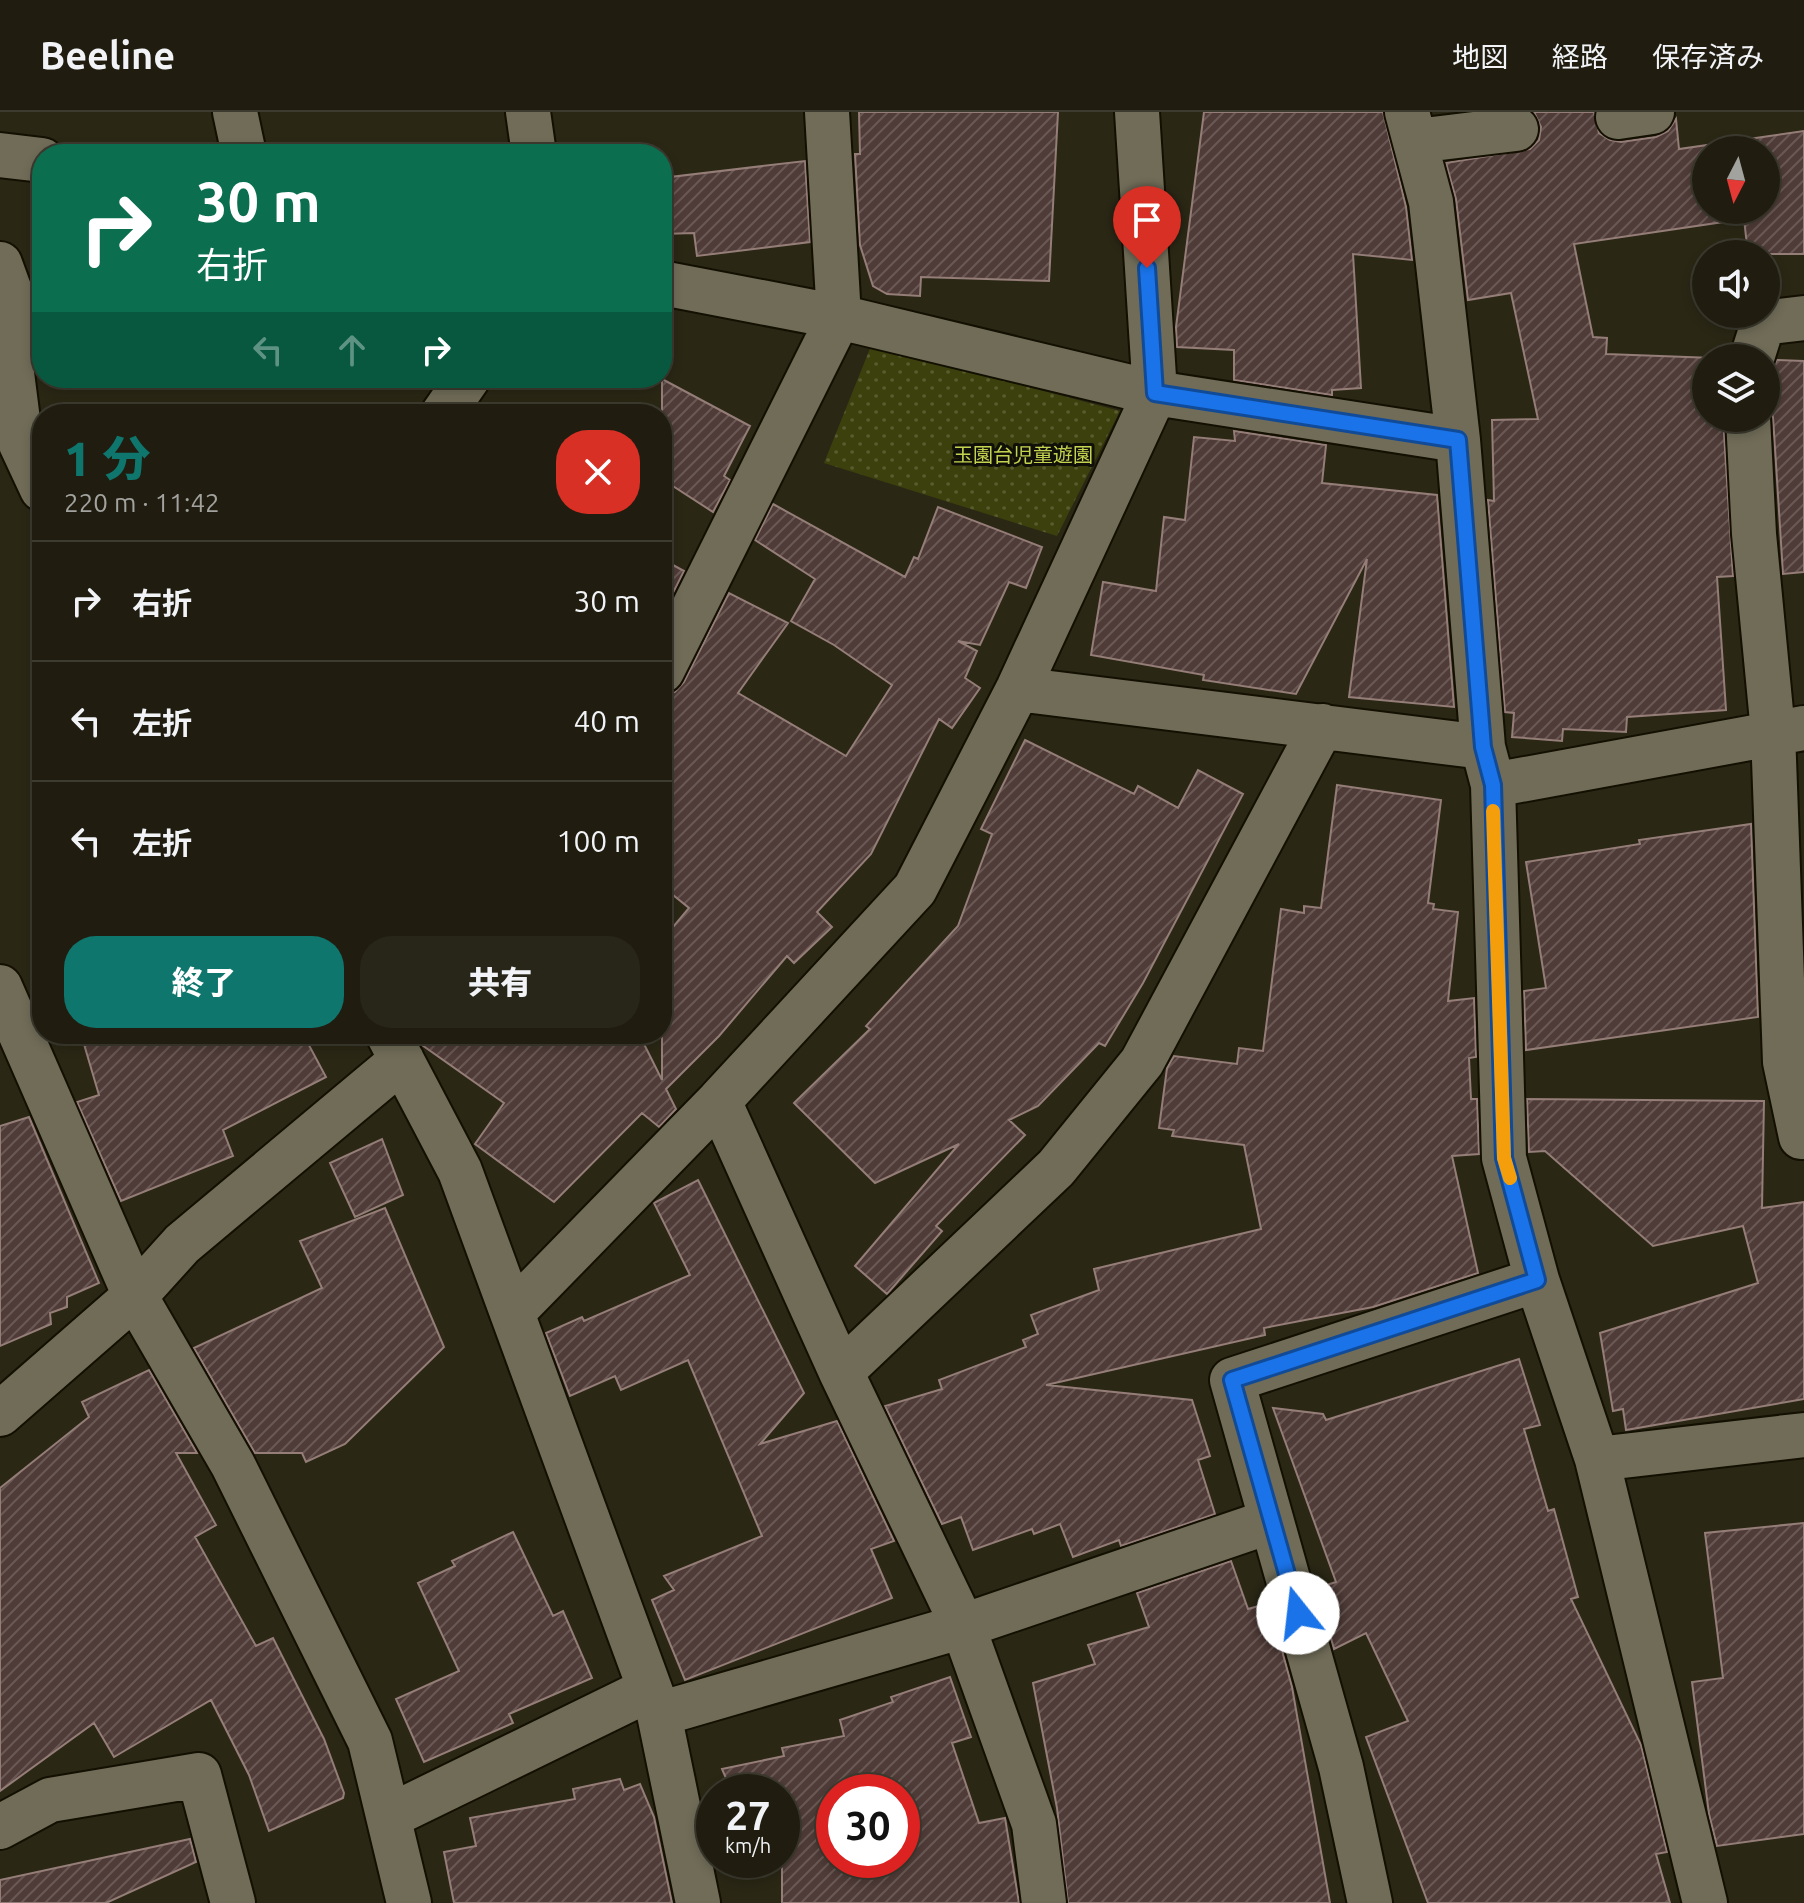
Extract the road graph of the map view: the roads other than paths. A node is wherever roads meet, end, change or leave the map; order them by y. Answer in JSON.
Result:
{"nodes":[{"id":1,"x":235,"y":112,"type":"edge"},
{"id":2,"x":528,"y":112,"type":"edge"},
{"id":3,"x":827,"y":112,"type":"edge"},
{"id":4,"x":1137,"y":112,"type":"edge"},
{"id":5,"x":1411,"y":127,"type":"edge"},
{"id":6,"x":1516,"y":129,"type":"dead end"},
{"id":7,"x":242,"y":144,"type":"edge"},
{"id":8,"x":533,"y":144,"type":"edge"},
{"id":9,"x":0,"y":155,"type":"edge"},
{"id":10,"x":32,"y":159,"type":"edge"},
{"id":11,"x":0,"y":264,"type":"edge"},
{"id":12,"x":672,"y":285,"type":"edge"},
{"id":13,"x":839,"y":317,"type":"junction"},
{"id":14,"x":1804,"y":318,"type":"edge"},
{"id":15,"x":1756,"y":344,"type":"edge"},
{"id":16,"x":1155,"y":393,"type":"junction"},
{"id":17,"x":1749,"y":432,"type":"edge"},
{"id":18,"x":1458,"y":440,"type":"junction"},
{"id":19,"x":32,"y":468,"type":"edge"},
{"id":20,"x":672,"y":651,"type":"edge"},
{"id":21,"x":1018,"y":689,"type":"junction"},
{"id":22,"x":1322,"y":726,"type":"junction"},
{"id":23,"x":1788,"y":730,"type":"edge"},
{"id":24,"x":1488,"y":766,"type":"junction"},
{"id":25,"x":0,"y":987,"type":"edge"},
{"id":26,"x":395,"y":1047,"type":"edge"},
{"id":27,"x":719,"y":1101,"type":"junction"},
{"id":28,"x":1804,"y":1137,"type":"edge"},
{"id":29,"x":1537,"y":1280,"type":"junction"},
{"id":30,"x":135,"y":1296,"type":"junction"},
{"id":31,"x":512,"y":1313,"type":"junction"},
{"id":32,"x":841,"y":1372,"type":"junction"},
{"id":33,"x":0,"y":1414,"type":"edge"},
{"id":34,"x":1804,"y":1435,"type":"edge"},
{"id":35,"x":1597,"y":1459,"type":"junction"},
{"id":36,"x":1271,"y":1521,"type":"junction"},
{"id":37,"x":963,"y":1626,"type":"junction"},
{"id":38,"x":654,"y":1702,"type":"junction"},
{"id":39,"x":390,"y":1816,"type":"junction"},
{"id":40,"x":0,"y":1827,"type":"edge"},
{"id":41,"x":233,"y":1903,"type":"edge"},
{"id":42,"x":409,"y":1903,"type":"edge"},
{"id":43,"x":698,"y":1903,"type":"edge"},
{"id":44,"x":1044,"y":1903,"type":"edge"},
{"id":45,"x":1370,"y":1903,"type":"edge"},
{"id":46,"x":1705,"y":1903,"type":"edge"}],
"edges":[{"from":1,"to":7,"type":"street"},
{"from":2,"to":8,"type":"street"},
{"from":3,"to":13,"type":"street"},
{"from":4,"to":16,"type":"street"},
{"from":5,"to":6,"type":"street"},
{"from":5,"to":18,"type":"street"},
{"from":9,"to":10,"type":"street"},
{"from":11,"to":19,"type":"street"},
{"from":12,"to":13,"type":"street"},
{"from":13,"to":16,"type":"street"},
{"from":13,"to":20,"type":"street"},
{"from":14,"to":15,"type":"street"},
{"from":16,"to":18,"type":"street"},
{"from":16,"to":21,"type":"street"},
{"from":17,"to":23,"type":"street"},
{"from":18,"to":24,"type":"street"},
{"from":21,"to":22,"type":"street"},
{"from":21,"to":27,"type":"street"},
{"from":22,"to":24,"type":"street"},
{"from":22,"to":32,"type":"street"},
{"from":23,"to":24,"type":"street"},
{"from":23,"to":28,"type":"street"},
{"from":24,"to":29,"type":"street"},
{"from":25,"to":30,"type":"street"},
{"from":26,"to":30,"type":"street"},
{"from":26,"to":31,"type":"street"},
{"from":27,"to":31,"type":"street"},
{"from":27,"to":32,"type":"street"},
{"from":29,"to":35,"type":"street"},
{"from":29,"to":36,"type":"street"},
{"from":30,"to":33,"type":"street"},
{"from":30,"to":39,"type":"street"},
{"from":31,"to":38,"type":"street"},
{"from":32,"to":37,"type":"street"},
{"from":34,"to":35,"type":"street"},
{"from":35,"to":46,"type":"street"},
{"from":36,"to":37,"type":"street"},
{"from":36,"to":45,"type":"street"},
{"from":37,"to":38,"type":"street"},
{"from":37,"to":44,"type":"street"},
{"from":38,"to":39,"type":"street"},
{"from":38,"to":43,"type":"street"},
{"from":39,"to":42,"type":"street"},
{"from":40,"to":41,"type":"street"}]}
